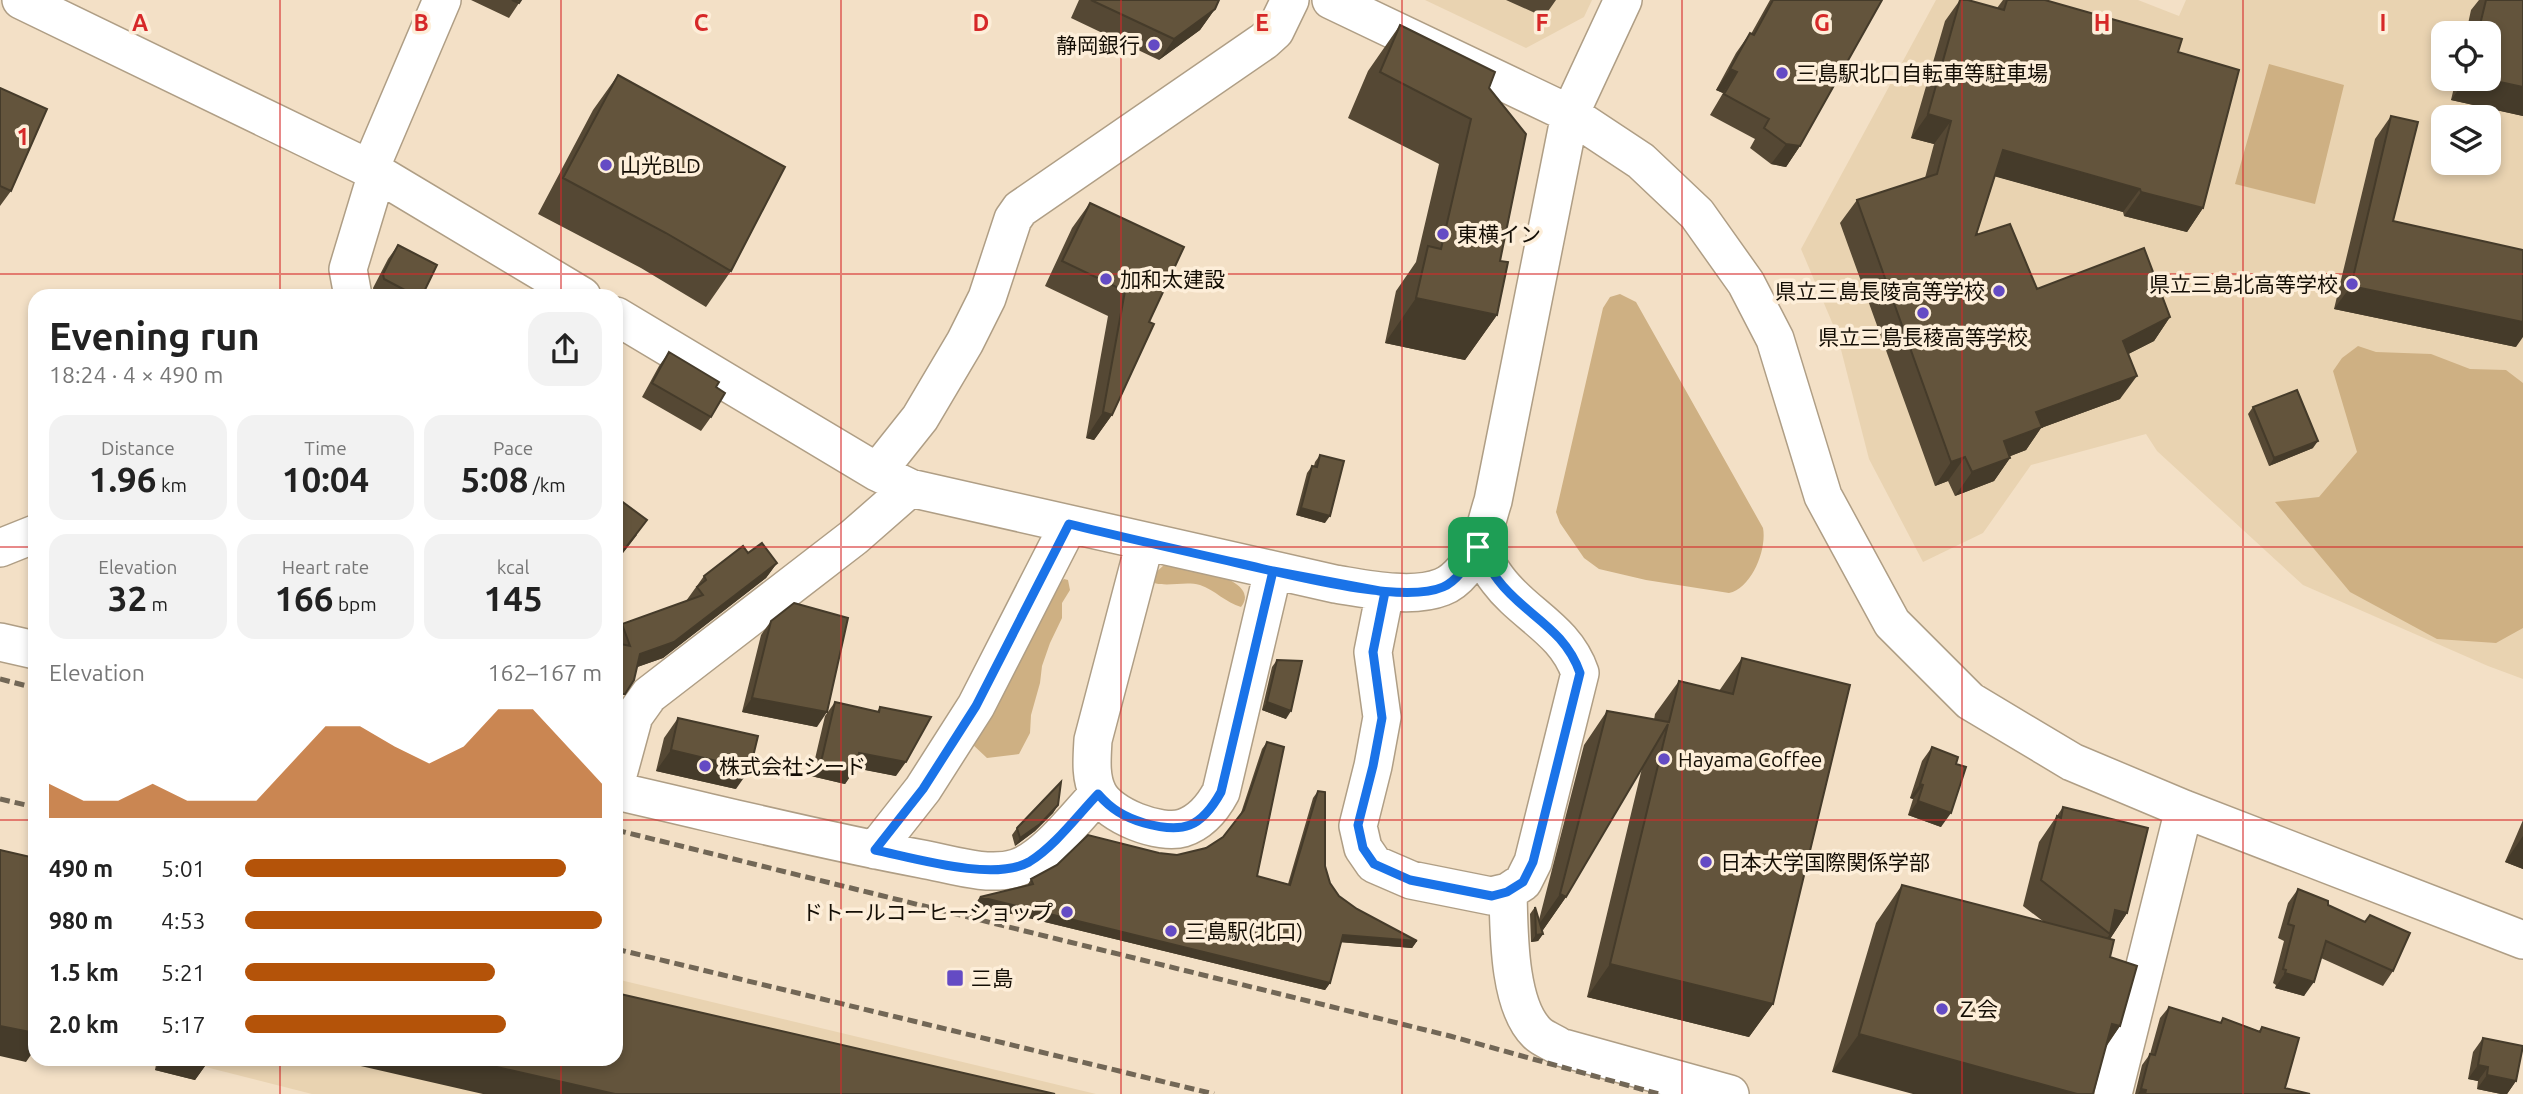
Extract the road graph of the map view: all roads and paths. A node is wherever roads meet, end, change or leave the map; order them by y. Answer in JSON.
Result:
{"nodes":[{"id":1,"x":20,"y":0,"type":"edge"},
{"id":2,"x":442,"y":0,"type":"edge"},
{"id":3,"x":1290,"y":0,"type":"edge"},
{"id":4,"x":1331,"y":0,"type":"edge"},
{"id":5,"x":1623,"y":0,"type":"edge"},
{"id":6,"x":1570,"y":114,"type":"junction"},
{"id":7,"x":373,"y":171,"type":"junction"},
{"id":8,"x":352,"y":289,"type":"edge"},
{"id":9,"x":570,"y":289,"type":"edge"},
{"id":10,"x":623,"y":320,"type":"edge"},
{"id":11,"x":877,"y":472,"type":"junction"},
{"id":12,"x":910,"y":488,"type":"junction"},
{"id":13,"x":1069,"y":524,"type":"junction"},
{"id":14,"x":28,"y":537,"type":"edge"},
{"id":15,"x":1144,"y":542,"type":"junction"},
{"id":16,"x":1478,"y":547,"type":"junction"},
{"id":17,"x":0,"y":548,"type":"edge"},
{"id":18,"x":1273,"y":571,"type":"junction"},
{"id":19,"x":1385,"y":592,"type":"junction"},
{"id":20,"x":0,"y":642,"type":"edge"},
{"id":21,"x":28,"y":648,"type":"edge"},
{"id":22,"x":623,"y":756,"type":"edge"},
{"id":23,"x":623,"y":793,"type":"edge"},
{"id":24,"x":1098,"y":794,"type":"junction"},
{"id":25,"x":2184,"y":809,"type":"junction"},
{"id":26,"x":875,"y":850,"type":"junction"},
{"id":27,"x":1507,"y":892,"type":"junction"},
{"id":28,"x":2523,"y":940,"type":"edge"},
{"id":29,"x":1731,"y":1094,"type":"edge"},
{"id":30,"x":2113,"y":1094,"type":"edge"}],
"edges":[{"from":1,"to":7,"type":"street"},
{"from":2,"to":7,"type":"street"},
{"from":3,"to":11,"type":"street"},
{"from":4,"to":6,"type":"street"},
{"from":5,"to":6,"type":"street"},
{"from":6,"to":16,"type":"street"},
{"from":6,"to":25,"type":"street"},
{"from":7,"to":8,"type":"street"},
{"from":7,"to":9,"type":"street"},
{"from":10,"to":11,"type":"street"},
{"from":11,"to":12,"type":"street"},
{"from":12,"to":13,"type":"street"},
{"from":12,"to":22,"type":"street"},
{"from":13,"to":15,"type":"street"},
{"from":13,"to":26,"type":"street"},
{"from":14,"to":17,"type":"street"},
{"from":15,"to":18,"type":"street"},
{"from":15,"to":24,"type":"street"},
{"from":16,"to":19,"type":"street"},
{"from":16,"to":27,"type":"street"},
{"from":18,"to":19,"type":"street"},
{"from":18,"to":24,"type":"street"},
{"from":19,"to":27,"type":"street"},
{"from":20,"to":21,"type":"street"},
{"from":23,"to":26,"type":"street"},
{"from":24,"to":26,"type":"street"},
{"from":25,"to":28,"type":"street"},
{"from":25,"to":30,"type":"street"},
{"from":27,"to":29,"type":"street"}]}
